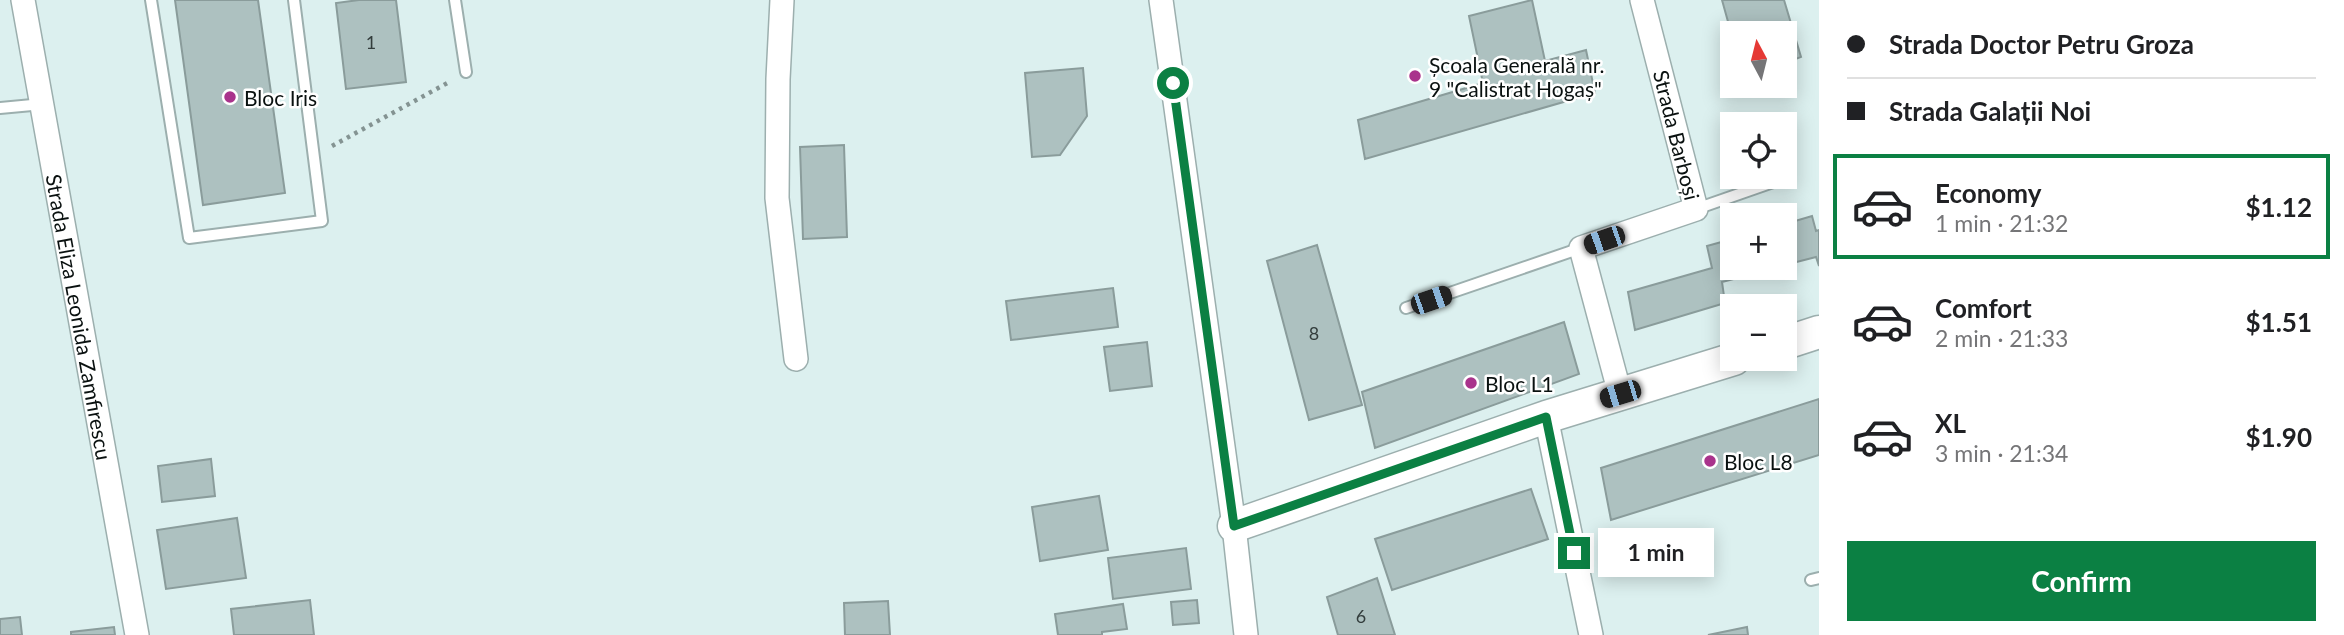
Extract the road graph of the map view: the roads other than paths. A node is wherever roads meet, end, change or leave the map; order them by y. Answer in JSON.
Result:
{"nodes":[{"id":1,"x":23,"y":0,"type":"edge"},
{"id":2,"x":151,"y":0,"type":"edge"},
{"id":3,"x":293,"y":0,"type":"edge"},
{"id":4,"x":455,"y":0,"type":"edge"},
{"id":5,"x":782,"y":0,"type":"edge"},
{"id":6,"x":1161,"y":0,"type":"edge"},
{"id":7,"x":1642,"y":0,"type":"edge"},
{"id":8,"x":467,"y":72,"type":"road end"},
{"id":9,"x":43,"y":104,"type":"junction"},
{"id":10,"x":0,"y":108,"type":"edge"},
{"id":11,"x":1753,"y":189,"type":"edge"},
{"id":12,"x":1696,"y":209,"type":"junction"},
{"id":13,"x":1581,"y":248,"type":"junction"},
{"id":14,"x":1406,"y":308,"type":"dead end"},
{"id":15,"x":1819,"y":332,"type":"edge"},
{"id":16,"x":1797,"y":339,"type":"edge"},
{"id":17,"x":796,"y":359,"type":"dead end"},
{"id":18,"x":1720,"y":363,"type":"edge"},
{"id":19,"x":1620,"y":394,"type":"junction"},
{"id":20,"x":1546,"y":417,"type":"junction"},
{"id":21,"x":1234,"y":526,"type":"junction"},
{"id":22,"x":136,"y":635,"type":"edge"},
{"id":23,"x":1246,"y":635,"type":"edge"},
{"id":24,"x":1591,"y":635,"type":"edge"}],
"edges":[{"from":1,"to":9,"type":"street","name":"Strada Eliza Leonida Zamfirescu"},
{"from":2,"to":3,"type":"lane"},
{"from":4,"to":8,"type":"lane"},
{"from":5,"to":17,"type":"street"},
{"from":6,"to":21,"type":"street"},
{"from":7,"to":12,"type":"street","name":"Strada Barboși"},
{"from":9,"to":10,"type":"lane"},
{"from":9,"to":22,"type":"street","name":"Strada Eliza Leonida Zamfirescu"},
{"from":11,"to":12,"type":"lane"},
{"from":12,"to":13,"type":"street","name":"Strada Barboși"},
{"from":13,"to":14,"type":"lane"},
{"from":13,"to":19,"type":"street"},
{"from":15,"to":16,"type":"street"},
{"from":18,"to":19,"type":"street"},
{"from":19,"to":20,"type":"street"},
{"from":20,"to":21,"type":"street"},
{"from":20,"to":24,"type":"street"},
{"from":21,"to":23,"type":"street"}]}
